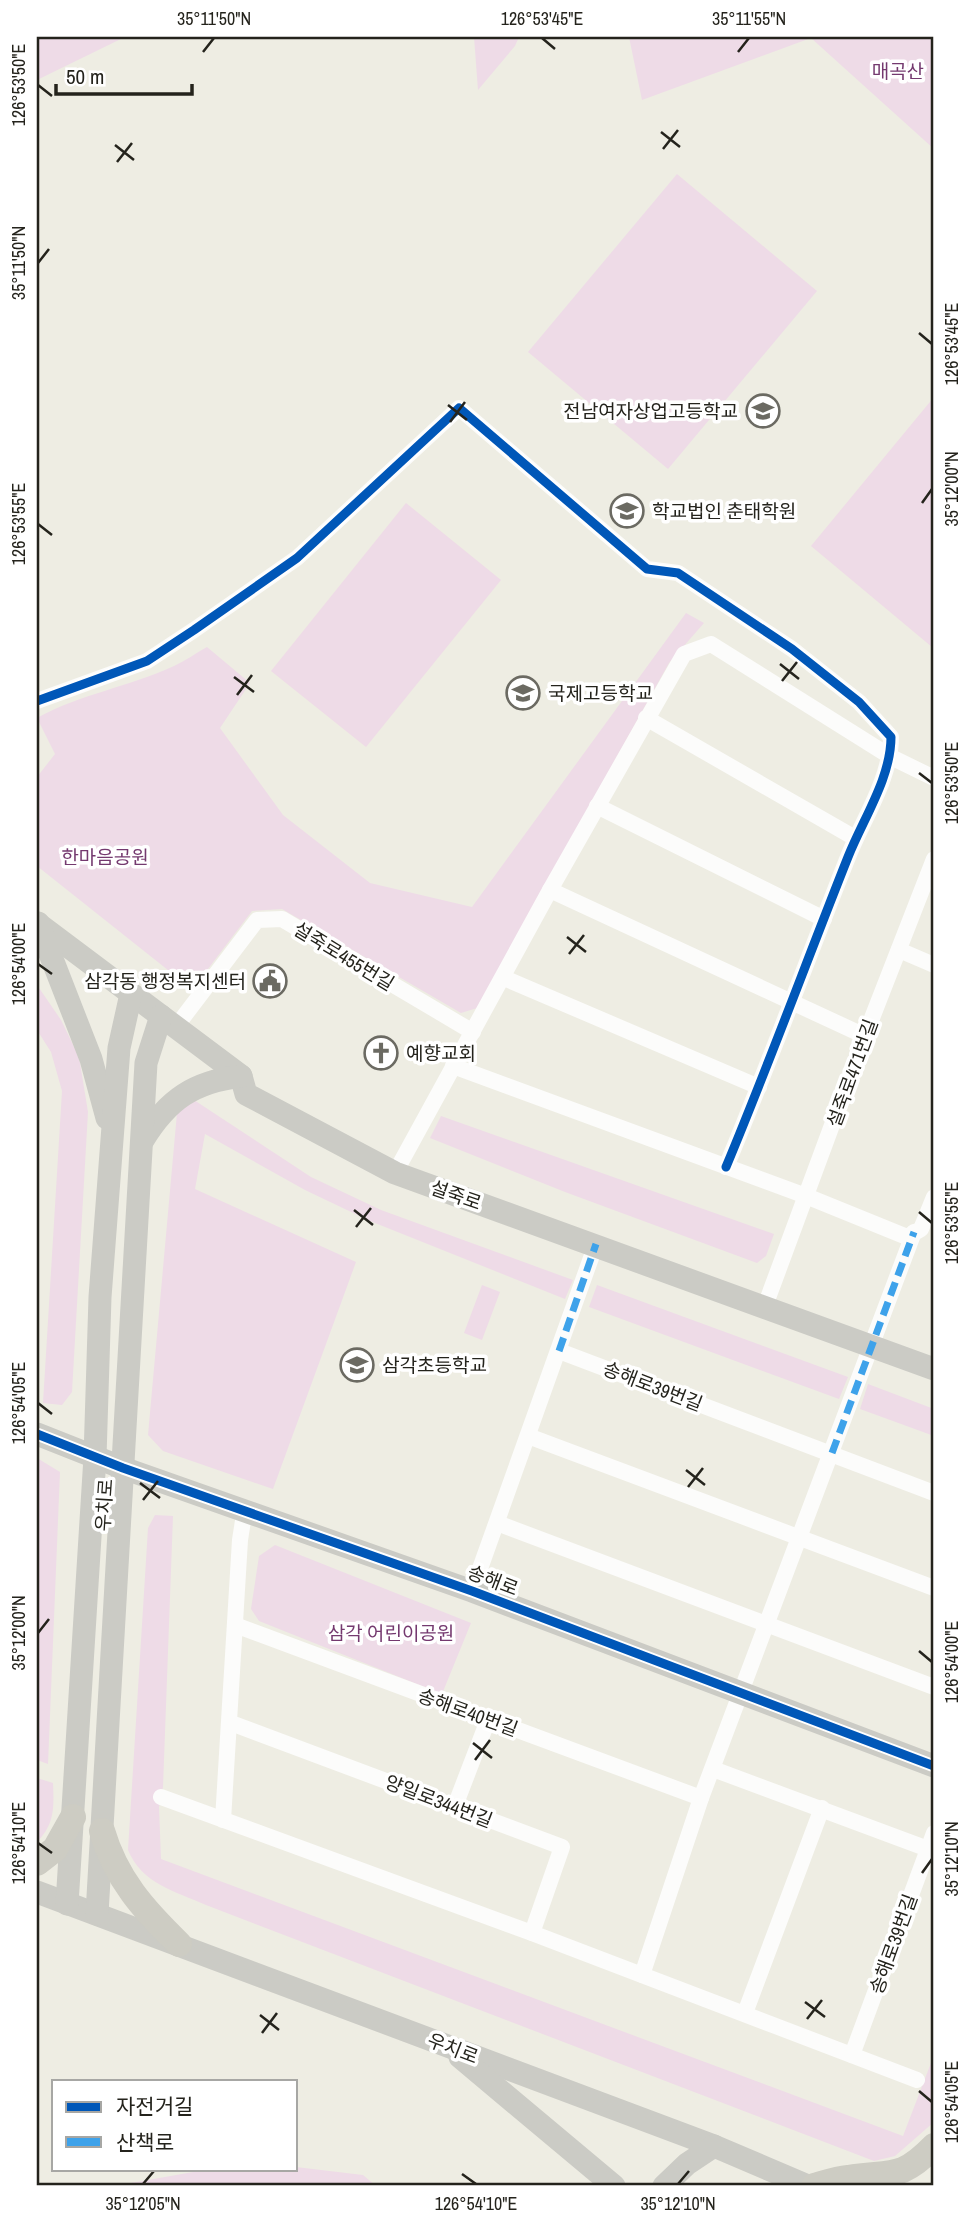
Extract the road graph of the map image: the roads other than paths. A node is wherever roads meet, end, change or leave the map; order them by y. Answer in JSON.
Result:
{"nodes":[{"id":1,"x":37,"y":701,"type":"edge"},
{"id":2,"x":646,"y":718,"type":"junction"},
{"id":3,"x":891,"y":757,"type":"junction"},
{"id":4,"x":934,"y":778,"type":"edge"},
{"id":5,"x":597,"y":806,"type":"junction"},
{"id":6,"x":855,"y":838,"type":"junction"},
{"id":7,"x":934,"y":859,"type":"edge"},
{"id":8,"x":550,"y":890,"type":"junction"},
{"id":9,"x":824,"y":919,"type":"junction"},
{"id":10,"x":37,"y":923,"type":"edge"},
{"id":11,"x":899,"y":950,"type":"junction"},
{"id":12,"x":934,"y":965,"type":"edge"},
{"id":13,"x":504,"y":978,"type":"junction"},
{"id":14,"x":131,"y":994,"type":"junction"},
{"id":15,"x":793,"y":1003,"type":"junction"},
{"id":16,"x":168,"y":1022,"type":"junction"},
{"id":17,"x":473,"y":1032,"type":"junction"},
{"id":18,"x":865,"y":1036,"type":"junction"},
{"id":19,"x":453,"y":1066,"type":"junction"},
{"id":20,"x":241,"y":1076,"type":"junction"},
{"id":21,"x":759,"y":1087,"type":"junction"},
{"id":22,"x":143,"y":1140,"type":"junction"},
{"id":23,"x":112,"y":1144,"type":"junction"},
{"id":24,"x":726,"y":1167,"type":"junction"},
{"id":25,"x":395,"y":1173,"type":"junction"},
{"id":26,"x":806,"y":1196,"type":"junction"},
{"id":27,"x":934,"y":1197,"type":"edge"},
{"id":28,"x":914,"y":1232,"type":"junction"},
{"id":29,"x":596,"y":1244,"type":"junction"},
{"id":30,"x":765,"y":1306,"type":"junction"},
{"id":31,"x":872,"y":1345,"type":"junction"},
{"id":32,"x":559,"y":1351,"type":"junction"},
{"id":33,"x":934,"y":1369,"type":"edge"},
{"id":34,"x":37,"y":1434,"type":"edge"},
{"id":35,"x":528,"y":1436,"type":"junction"},
{"id":36,"x":832,"y":1453,"type":"junction"},
{"id":37,"x":95,"y":1457,"type":"junction"},
{"id":38,"x":124,"y":1468,"type":"junction"},
{"id":39,"x":934,"y":1493,"type":"edge"},
{"id":40,"x":245,"y":1508,"type":"junction"},
{"id":41,"x":497,"y":1523,"type":"junction"},
{"id":42,"x":802,"y":1538,"type":"junction"},
{"id":43,"x":934,"y":1587,"type":"edge"},
{"id":44,"x":472,"y":1591,"type":"junction"},
{"id":45,"x":235,"y":1625,"type":"junction"},
{"id":46,"x":768,"y":1625,"type":"junction"},
{"id":47,"x":934,"y":1687,"type":"edge"},
{"id":48,"x":743,"y":1693,"type":"junction"},
{"id":49,"x":488,"y":1720,"type":"junction"},
{"id":50,"x":231,"y":1723,"type":"junction"},
{"id":51,"x":934,"y":1766,"type":"edge"},
{"id":52,"x":713,"y":1769,"type":"junction"},
{"id":53,"x":161,"y":1797,"type":"dead end"},
{"id":54,"x":701,"y":1798,"type":"junction"},
{"id":55,"x":455,"y":1807,"type":"junction"},
{"id":56,"x":822,"y":1808,"type":"junction"},
{"id":57,"x":73,"y":1817,"type":"junction"},
{"id":58,"x":223,"y":1820,"type":"junction"},
{"id":59,"x":102,"y":1831,"type":"junction"},
{"id":60,"x":934,"y":1833,"type":"edge"},
{"id":61,"x":928,"y":1849,"type":"junction"},
{"id":62,"x":37,"y":1863,"type":"edge"},
{"id":63,"x":37,"y":1892,"type":"edge"},
{"id":64,"x":67,"y":1904,"type":"junction"},
{"id":65,"x":97,"y":1914,"type":"junction"},
{"id":66,"x":532,"y":1933,"type":"junction"},
{"id":67,"x":180,"y":1944,"type":"junction"},
{"id":68,"x":642,"y":1975,"type":"junction"},
{"id":69,"x":745,"y":2013,"type":"junction"},
{"id":70,"x":447,"y":2046,"type":"junction"},
{"id":71,"x":852,"y":2055,"type":"junction"},
{"id":72,"x":916,"y":2080,"type":"dead end"},
{"id":73,"x":714,"y":2146,"type":"junction"},
{"id":74,"x":934,"y":2146,"type":"edge"},
{"id":75,"x":614,"y":2186,"type":"edge"},
{"id":76,"x":664,"y":2186,"type":"edge"},
{"id":77,"x":808,"y":2186,"type":"edge"},
{"id":78,"x":814,"y":2186,"type":"edge"}],
"edges":[{"from":1,"to":3,"type":"street"},
{"from":2,"to":3,"type":"street"},
{"from":2,"to":5,"type":"street"},
{"from":2,"to":6,"type":"street"},
{"from":3,"to":4,"type":"street"},
{"from":3,"to":6,"type":"street"},
{"from":5,"to":8,"type":"street"},
{"from":5,"to":9,"type":"street"},
{"from":6,"to":9,"type":"street"},
{"from":7,"to":11,"type":"street","name":"설죽로471번길"},
{"from":8,"to":13,"type":"street"},
{"from":8,"to":15,"type":"street"},
{"from":9,"to":15,"type":"street"},
{"from":10,"to":14,"type":"street","name":"설죽로"},
{"from":10,"to":23,"type":"street"},
{"from":11,"to":12,"type":"street"},
{"from":11,"to":18,"type":"street","name":"설죽로471번길"},
{"from":13,"to":17,"type":"street"},
{"from":13,"to":21,"type":"street"},
{"from":14,"to":16,"type":"street","name":"설죽로"},
{"from":14,"to":23,"type":"street","name":"우치로"},
{"from":15,"to":18,"type":"street"},
{"from":15,"to":21,"type":"street"},
{"from":16,"to":17,"type":"street","name":"설죽로455번길"},
{"from":16,"to":20,"type":"street","name":"설죽로"},
{"from":16,"to":22,"type":"street","name":"우치로"},
{"from":17,"to":19,"type":"street"},
{"from":18,"to":26,"type":"street","name":"설죽로471번길"},
{"from":19,"to":24,"type":"street"},
{"from":19,"to":25,"type":"street"},
{"from":20,"to":22,"type":"street"},
{"from":20,"to":25,"type":"street","name":"설죽로"},
{"from":21,"to":24,"type":"street"},
{"from":22,"to":38,"type":"street","name":"우치로"},
{"from":23,"to":37,"type":"street","name":"우치로"},
{"from":24,"to":26,"type":"street"},
{"from":25,"to":29,"type":"street","name":"설죽로"},
{"from":26,"to":28,"type":"street"},
{"from":26,"to":30,"type":"street","name":"설죽로471번길"},
{"from":27,"to":28,"type":"street"},
{"from":28,"to":31,"type":"street"},
{"from":29,"to":30,"type":"street","name":"설죽로"},
{"from":29,"to":32,"type":"street"},
{"from":30,"to":31,"type":"street","name":"설죽로"},
{"from":31,"to":33,"type":"street","name":"설죽로"},
{"from":31,"to":36,"type":"street"},
{"from":32,"to":35,"type":"street"},
{"from":32,"to":36,"type":"street","name":"송해로39번길"},
{"from":34,"to":37,"type":"street","name":"송해로"},
{"from":35,"to":41,"type":"street"},
{"from":35,"to":42,"type":"street"},
{"from":36,"to":39,"type":"street","name":"송해로39번길"},
{"from":36,"to":42,"type":"street"},
{"from":37,"to":38,"type":"street","name":"송해로"},
{"from":37,"to":57,"type":"street","name":"우치로"},
{"from":38,"to":40,"type":"street","name":"송해로"},
{"from":38,"to":59,"type":"street","name":"우치로"},
{"from":40,"to":44,"type":"street","name":"송해로"},
{"from":40,"to":45,"type":"street"},
{"from":41,"to":44,"type":"street"},
{"from":41,"to":46,"type":"street"},
{"from":42,"to":43,"type":"street"},
{"from":42,"to":46,"type":"street"},
{"from":44,"to":48,"type":"street","name":"송해로"},
{"from":45,"to":49,"type":"street","name":"송해로40번길"},
{"from":45,"to":50,"type":"street"},
{"from":46,"to":47,"type":"street"},
{"from":46,"to":48,"type":"street"},
{"from":48,"to":51,"type":"street","name":"송해로"},
{"from":48,"to":52,"type":"street"},
{"from":49,"to":54,"type":"street","name":"송해로40번길"},
{"from":49,"to":55,"type":"street"},
{"from":50,"to":55,"type":"street","name":"양일로344번길"},
{"from":50,"to":58,"type":"street"},
{"from":52,"to":54,"type":"street"},
{"from":52,"to":56,"type":"street"},
{"from":53,"to":58,"type":"street"},
{"from":54,"to":68,"type":"street"},
{"from":55,"to":66,"type":"street","name":"양일로344번길"},
{"from":56,"to":61,"type":"street"},
{"from":56,"to":69,"type":"street"},
{"from":57,"to":62,"type":"main road"},
{"from":57,"to":64,"type":"street","name":"우치로"},
{"from":58,"to":66,"type":"street"},
{"from":59,"to":65,"type":"street","name":"우치로"},
{"from":59,"to":67,"type":"main road"},
{"from":60,"to":61,"type":"street","name":"송해로39번길"},
{"from":61,"to":71,"type":"street","name":"송해로39번길"},
{"from":63,"to":64,"type":"street","name":"우치로"},
{"from":64,"to":65,"type":"street","name":"우치로"},
{"from":65,"to":67,"type":"street","name":"우치로"},
{"from":66,"to":68,"type":"street"},
{"from":67,"to":70,"type":"street","name":"우치로"},
{"from":68,"to":69,"type":"street"},
{"from":69,"to":71,"type":"street"},
{"from":70,"to":73,"type":"street","name":"우치로"},
{"from":70,"to":75,"type":"street"},
{"from":71,"to":72,"type":"street"},
{"from":73,"to":76,"type":"street"},
{"from":73,"to":77,"type":"street","name":"우치로"},
{"from":74,"to":78,"type":"main road"}]}
